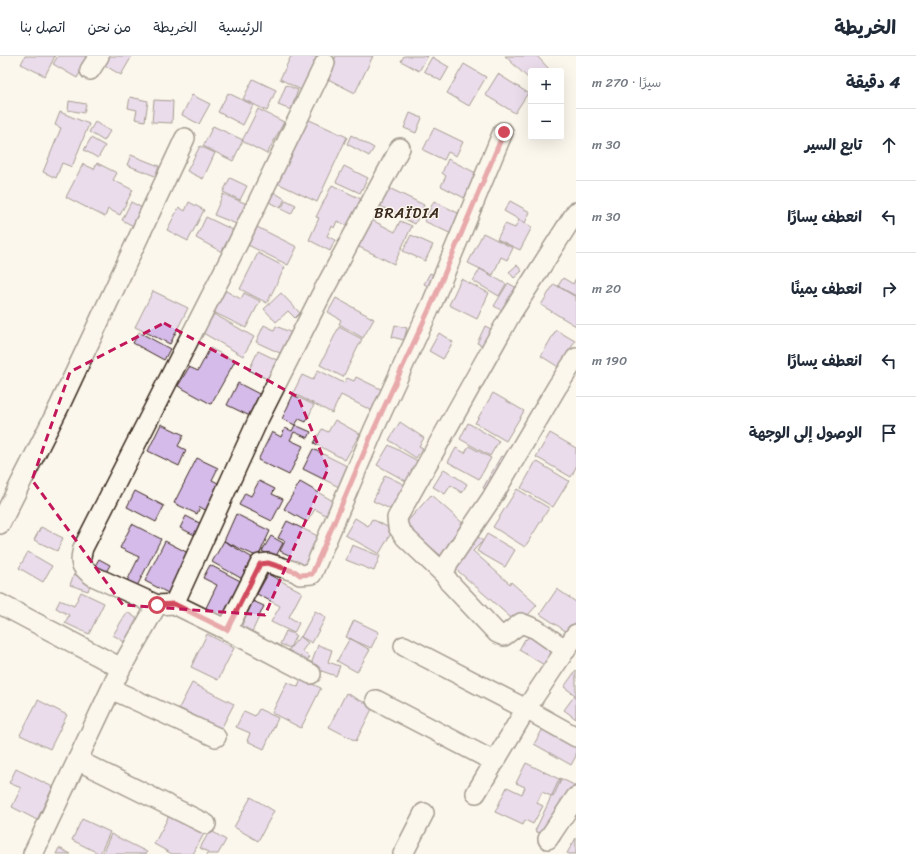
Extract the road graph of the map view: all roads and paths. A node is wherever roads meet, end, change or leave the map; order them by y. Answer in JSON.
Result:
{"nodes":[{"id":1,"x":325,"y":63,"type":"dead end"},
{"id":2,"x":504,"y":132,"type":"dead end"},
{"id":3,"x":185,"y":138,"type":"dead end"},
{"id":4,"x":400,"y":148,"type":"dead end"},
{"id":5,"x":576,"y":212,"type":"edge"},
{"id":6,"x":576,"y":358,"type":"edge"},
{"id":7,"x":0,"y":524,"type":"edge"},
{"id":8,"x":444,"y":574,"type":"junction"},
{"id":9,"x":165,"y":604,"type":"junction"},
{"id":10,"x":2,"y":612,"type":"edge"},
{"id":11,"x":227,"y":630,"type":"junction"},
{"id":12,"x":576,"y":634,"type":"edge"},
{"id":13,"x":404,"y":646,"type":"dead end"},
{"id":14,"x":566,"y":650,"type":"junction"},
{"id":15,"x":121,"y":668,"type":"junction"},
{"id":16,"x":311,"y":674,"type":"dead end"},
{"id":17,"x":111,"y":689,"type":"junction"},
{"id":18,"x":376,"y":700,"type":"dead end"},
{"id":19,"x":526,"y":709,"type":"junction"},
{"id":20,"x":216,"y":737,"type":"dead end"},
{"id":21,"x":576,"y":738,"type":"edge"},
{"id":22,"x":77,"y":760,"type":"junction"},
{"id":23,"x":495,"y":762,"type":"junction"},
{"id":24,"x":476,"y":793,"type":"dead end"},
{"id":25,"x":576,"y":797,"type":"edge"},
{"id":26,"x":424,"y":813,"type":"dead end"},
{"id":27,"x":206,"y":824,"type":"dead end"},
{"id":28,"x":548,"y":839,"type":"dead end"},
{"id":29,"x":33,"y":854,"type":"edge"},
{"id":30,"x":403,"y":854,"type":"edge"}],
"edges":[{"from":1,"to":9,"type":"street"},
{"from":2,"to":11,"type":"street"},
{"from":3,"to":7,"type":"street"},
{"from":4,"to":9,"type":"street"},
{"from":5,"to":8,"type":"street"},
{"from":6,"to":8,"type":"street"},
{"from":8,"to":14,"type":"street"},
{"from":9,"to":11,"type":"street"},
{"from":9,"to":15,"type":"street"},
{"from":10,"to":15,"type":"street"},
{"from":11,"to":16,"type":"street"},
{"from":12,"to":14,"type":"street"},
{"from":13,"to":19,"type":"street"},
{"from":14,"to":19,"type":"street"},
{"from":15,"to":17,"type":"street"},
{"from":17,"to":20,"type":"street"},
{"from":17,"to":22,"type":"street"},
{"from":18,"to":23,"type":"street"},
{"from":19,"to":21,"type":"street"},
{"from":19,"to":23,"type":"street"},
{"from":22,"to":27,"type":"street"},
{"from":22,"to":29,"type":"street"},
{"from":23,"to":24,"type":"street"},
{"from":25,"to":28,"type":"street"},
{"from":26,"to":30,"type":"street"}]}
